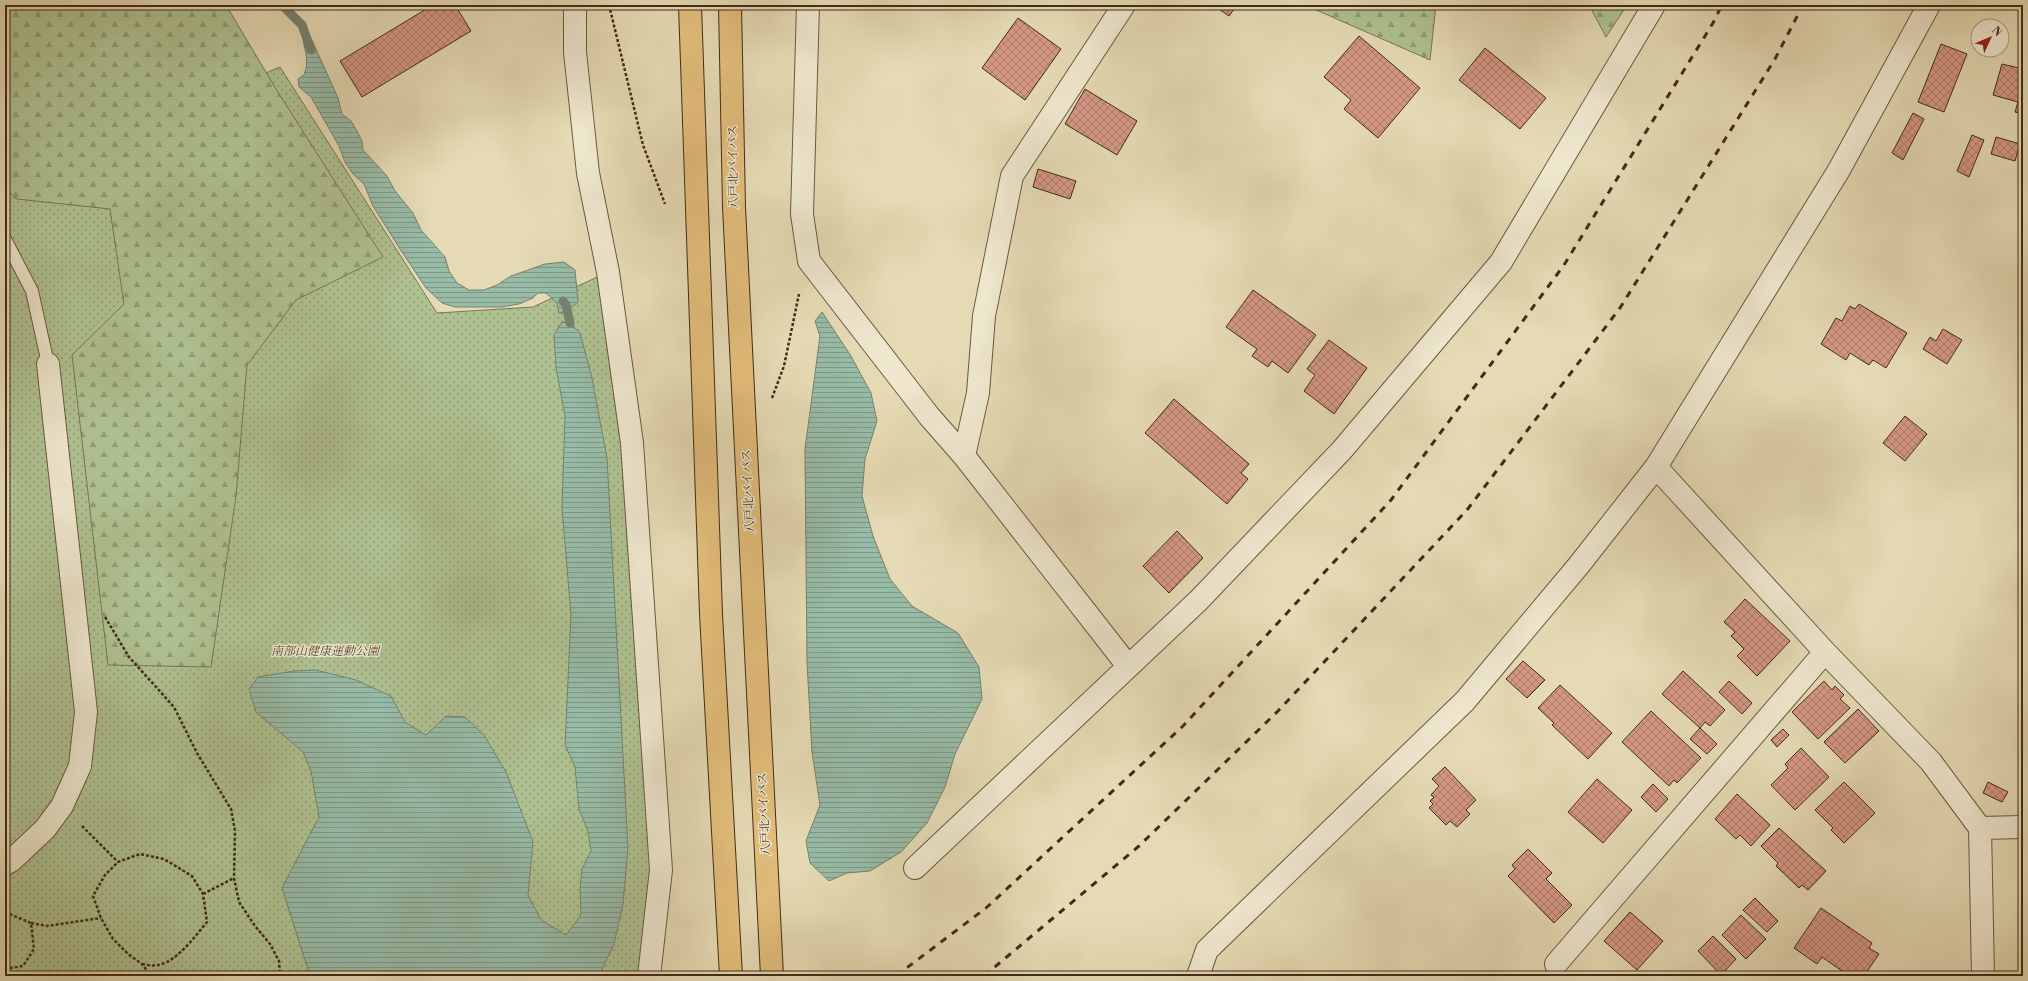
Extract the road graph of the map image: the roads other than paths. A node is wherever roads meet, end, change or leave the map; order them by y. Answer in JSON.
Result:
{"nodes":[{"id":1,"x":575,"y":5,"type":"edge"},
{"id":2,"x":690,"y":5,"type":"edge"},
{"id":3,"x":730,"y":5,"type":"edge"},
{"id":4,"x":808,"y":5,"type":"edge"},
{"id":5,"x":1124,"y":5,"type":"edge"},
{"id":6,"x":1654,"y":5,"type":"edge"},
{"id":7,"x":1929,"y":5,"type":"edge"},
{"id":8,"x":5,"y":239,"type":"edge"},
{"id":9,"x":48,"y":364,"type":"joint"},
{"id":10,"x":964,"y":456,"type":"junction"},
{"id":11,"x":1656,"y":467,"type":"junction"},
{"id":12,"x":1825,"y":652,"type":"junction"},
{"id":13,"x":1128,"y":666,"type":"junction"},
{"id":14,"x":1980,"y":828,"type":"junction"},
{"id":15,"x":2023,"y":828,"type":"edge"},
{"id":16,"x":5,"y":864,"type":"edge"},
{"id":17,"x":916,"y":868,"type":"dead end"},
{"id":18,"x":1556,"y":964,"type":"dead end"},
{"id":19,"x":649,"y":976,"type":"edge"},
{"id":20,"x":731,"y":976,"type":"edge"},
{"id":21,"x":772,"y":976,"type":"edge"},
{"id":22,"x":1198,"y":976,"type":"edge"},
{"id":23,"x":1983,"y":976,"type":"edge"}],
"edges":[{"from":1,"to":19,"type":"street"},
{"from":2,"to":20,"type":"highway"},
{"from":3,"to":21,"type":"highway","name":"八戸北バイパス"},
{"from":4,"to":10,"type":"street"},
{"from":5,"to":10,"type":"street"},
{"from":6,"to":13,"type":"street"},
{"from":7,"to":11,"type":"street"},
{"from":8,"to":9,"type":"lane"},
{"from":9,"to":16,"type":"street"},
{"from":10,"to":13,"type":"street"},
{"from":11,"to":12,"type":"street"},
{"from":11,"to":22,"type":"street"},
{"from":12,"to":14,"type":"street"},
{"from":12,"to":18,"type":"street"},
{"from":13,"to":17,"type":"street"},
{"from":14,"to":15,"type":"street"},
{"from":14,"to":23,"type":"street"}]}
